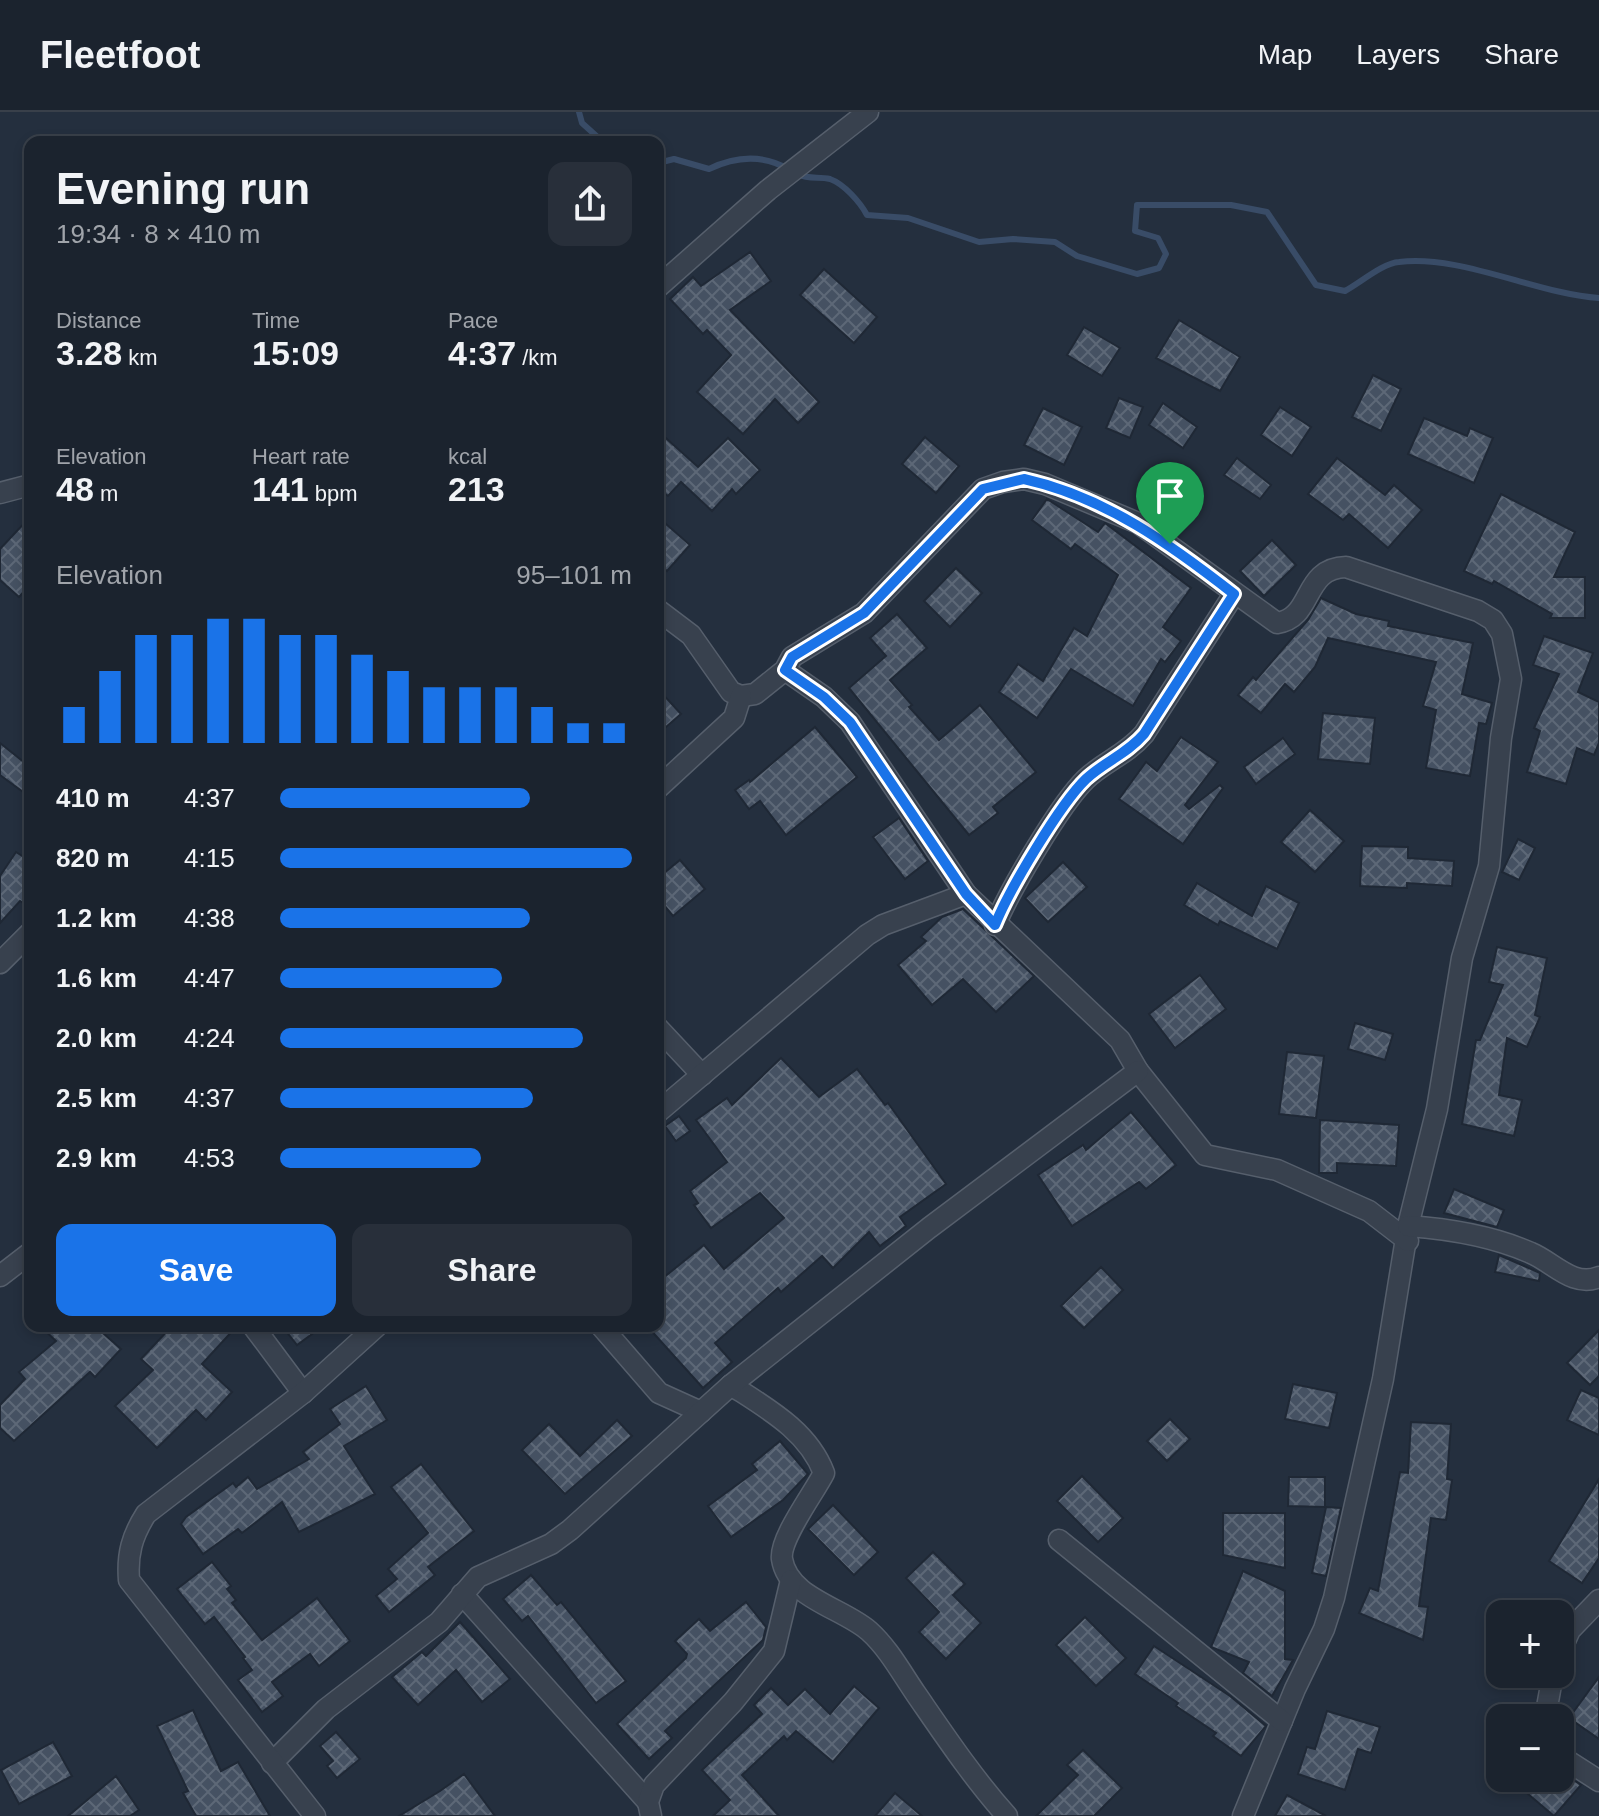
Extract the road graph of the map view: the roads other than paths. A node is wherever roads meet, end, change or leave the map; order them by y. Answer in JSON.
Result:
{"nodes":[{"id":1,"x":868,"y":112,"type":"edge"},
{"id":2,"x":664,"y":282,"type":"edge"},
{"id":3,"x":24,"y":487,"type":"edge"},
{"id":4,"x":0,"y":493,"type":"edge"},
{"id":5,"x":1234,"y":594,"type":"junction"},
{"id":6,"x":664,"y":615,"type":"edge"},
{"id":7,"x":785,"y":670,"type":"junction"},
{"id":8,"x":741,"y":696,"type":"junction"},
{"id":9,"x":664,"y":782,"type":"edge"},
{"id":10,"x":966,"y":894,"type":"junction"},
{"id":11,"x":995,"y":925,"type":"junction"},
{"id":12,"x":24,"y":939,"type":"edge"},
{"id":13,"x":0,"y":963,"type":"edge"},
{"id":14,"x":664,"y":1034,"type":"edge"},
{"id":15,"x":1138,"y":1071,"type":"junction"},
{"id":16,"x":702,"y":1075,"type":"junction"},
{"id":17,"x":664,"y":1107,"type":"edge"},
{"id":18,"x":1408,"y":1233,"type":"junction"},
{"id":19,"x":24,"y":1258,"type":"edge"},
{"id":20,"x":0,"y":1276,"type":"edge"},
{"id":21,"x":1599,"y":1277,"type":"edge"},
{"id":22,"x":257,"y":1332,"type":"edge"},
{"id":23,"x":370,"y":1332,"type":"edge"},
{"id":24,"x":606,"y":1332,"type":"edge"},
{"id":25,"x":731,"y":1385,"type":"junction"},
{"id":26,"x":303,"y":1393,"type":"junction"},
{"id":27,"x":701,"y":1412,"type":"junction"},
{"id":28,"x":1059,"y":1540,"type":"dead end"},
{"id":29,"x":791,"y":1580,"type":"junction"},
{"id":30,"x":462,"y":1594,"type":"junction"},
{"id":31,"x":1599,"y":1600,"type":"edge"},
{"id":32,"x":1574,"y":1626,"type":"edge"},
{"id":33,"x":1282,"y":1721,"type":"junction"},
{"id":34,"x":272,"y":1763,"type":"junction"},
{"id":35,"x":1574,"y":1765,"type":"edge"},
{"id":36,"x":1599,"y":1781,"type":"edge"},
{"id":37,"x":649,"y":1809,"type":"edge"},
{"id":38,"x":315,"y":1816,"type":"edge"},
{"id":39,"x":1007,"y":1816,"type":"edge"},
{"id":40,"x":1243,"y":1816,"type":"edge"}],
"edges":[{"from":1,"to":2,"type":"street"},
{"from":3,"to":4,"type":"street"},
{"from":5,"to":7,"type":"street"},
{"from":5,"to":11,"type":"street"},
{"from":5,"to":18,"type":"street"},
{"from":6,"to":8,"type":"street"},
{"from":7,"to":8,"type":"street"},
{"from":7,"to":10,"type":"street"},
{"from":8,"to":9,"type":"street"},
{"from":10,"to":11,"type":"street"},
{"from":10,"to":16,"type":"street"},
{"from":11,"to":15,"type":"street"},
{"from":12,"to":13,"type":"street"},
{"from":14,"to":16,"type":"street"},
{"from":15,"to":18,"type":"street"},
{"from":15,"to":25,"type":"street"},
{"from":16,"to":17,"type":"street"},
{"from":18,"to":21,"type":"street"},
{"from":18,"to":33,"type":"street"},
{"from":19,"to":20,"type":"street"},
{"from":22,"to":26,"type":"street"},
{"from":23,"to":26,"type":"street"},
{"from":24,"to":27,"type":"street"},
{"from":25,"to":27,"type":"street"},
{"from":25,"to":29,"type":"street"},
{"from":26,"to":34,"type":"street"},
{"from":27,"to":30,"type":"street"},
{"from":28,"to":33,"type":"street"},
{"from":29,"to":37,"type":"street"},
{"from":29,"to":39,"type":"street"},
{"from":30,"to":34,"type":"street"},
{"from":30,"to":37,"type":"street"},
{"from":31,"to":32,"type":"street"},
{"from":33,"to":40,"type":"street"},
{"from":34,"to":38,"type":"street"},
{"from":35,"to":36,"type":"street"}]}
